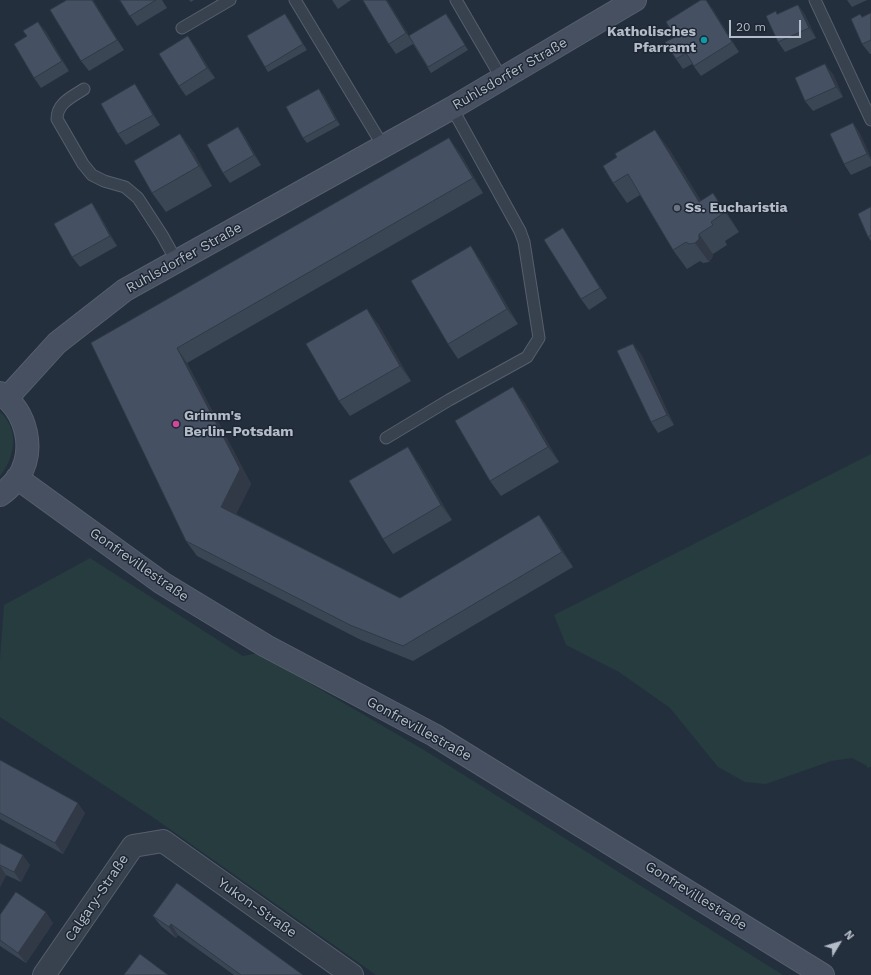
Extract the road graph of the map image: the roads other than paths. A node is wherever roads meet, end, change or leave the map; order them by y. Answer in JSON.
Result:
{"nodes":[{"id":1,"x":230,"y":0,"type":"edge"},
{"id":2,"x":296,"y":0,"type":"edge"},
{"id":3,"x":456,"y":0,"type":"edge"},
{"id":4,"x":635,"y":0,"type":"edge"},
{"id":5,"x":815,"y":0,"type":"edge"},
{"id":6,"x":182,"y":28,"type":"dead end"},
{"id":7,"x":502,"y":79,"type":"junction"},
{"id":8,"x":84,"y":89,"type":"dead end"},
{"id":9,"x":452,"y":108,"type":"junction"},
{"id":10,"x":871,"y":120,"type":"edge"},
{"id":11,"x":384,"y":146,"type":"junction"},
{"id":12,"x":177,"y":262,"type":"junction"},
{"id":13,"x":4,"y":396,"type":"edge"},
{"id":14,"x":386,"y":438,"type":"dead end"},
{"id":15,"x":17,"y":478,"type":"junction"},
{"id":16,"x":0,"y":496,"type":"edge"},
{"id":17,"x":163,"y":841,"type":"joint"},
{"id":18,"x":44,"y":975,"type":"edge"},
{"id":19,"x":352,"y":975,"type":"edge"},
{"id":20,"x":823,"y":975,"type":"edge"}],
"edges":[{"from":1,"to":6,"type":"lane"},
{"from":2,"to":11,"type":"lane"},
{"from":3,"to":7,"type":"lane"},
{"from":4,"to":7,"type":"street","name":"Ruhlsdorfer Straße"},
{"from":5,"to":10,"type":"lane"},
{"from":7,"to":9,"type":"street","name":"Ruhlsdorfer Straße"},
{"from":8,"to":12,"type":"lane"},
{"from":9,"to":11,"type":"street","name":"Ruhlsdorfer Straße"},
{"from":9,"to":14,"type":"lane"},
{"from":11,"to":12,"type":"street","name":"Ruhlsdorfer Straße"},
{"from":12,"to":13,"type":"street","name":"Ruhlsdorfer Straße"},
{"from":13,"to":15,"type":"street"},
{"from":15,"to":16,"type":"street"},
{"from":15,"to":20,"type":"street","name":"Gonfrevillestraße"},
{"from":17,"to":18,"type":"street","name":"Calgary-Straße"},
{"from":17,"to":19,"type":"street","name":"Yukon-Straße"}]}
